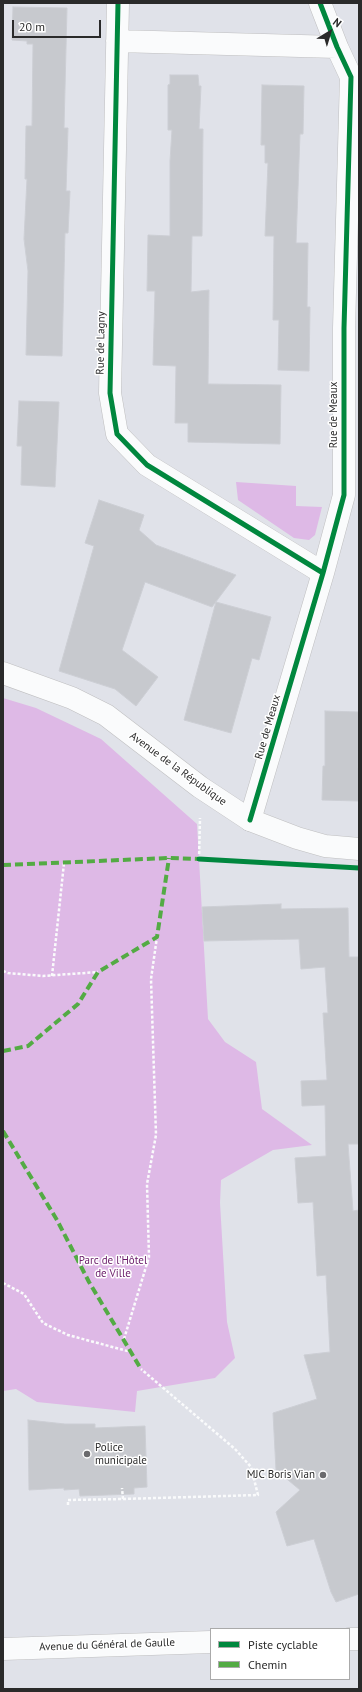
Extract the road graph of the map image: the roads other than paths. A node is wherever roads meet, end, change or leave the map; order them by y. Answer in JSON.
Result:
{"nodes":[{"id":1,"x":118,"y":3,"type":"edge"},
{"id":2,"x":320,"y":3,"type":"edge"},
{"id":3,"x":117,"y":41,"type":"junction"},
{"id":4,"x":337,"y":47,"type":"junction"},
{"id":5,"x":323,"y":572,"type":"junction"},
{"id":6,"x":3,"y":673,"type":"edge"},
{"id":7,"x":250,"y":820,"type":"junction"},
{"id":8,"x":359,"y":849,"type":"edge"},
{"id":9,"x":210,"y":1642,"type":"edge"},
{"id":10,"x":3,"y":1649,"type":"edge"}],
"edges":[{"from":1,"to":3,"type":"street","name":"Rue de Lagny"},
{"from":2,"to":4,"type":"street","name":"Rue de Meaux"},
{"from":3,"to":4,"type":"street"},
{"from":3,"to":5,"type":"street","name":"Rue de Lagny"},
{"from":4,"to":5,"type":"street","name":"Rue de Meaux"},
{"from":5,"to":7,"type":"street","name":"Rue de Meaux"},
{"from":6,"to":7,"type":"street","name":"Avenue de la République"},
{"from":7,"to":8,"type":"street","name":"Avenue de la République"},
{"from":9,"to":10,"type":"street","name":"Avenue du Général de Gaulle"}]}
